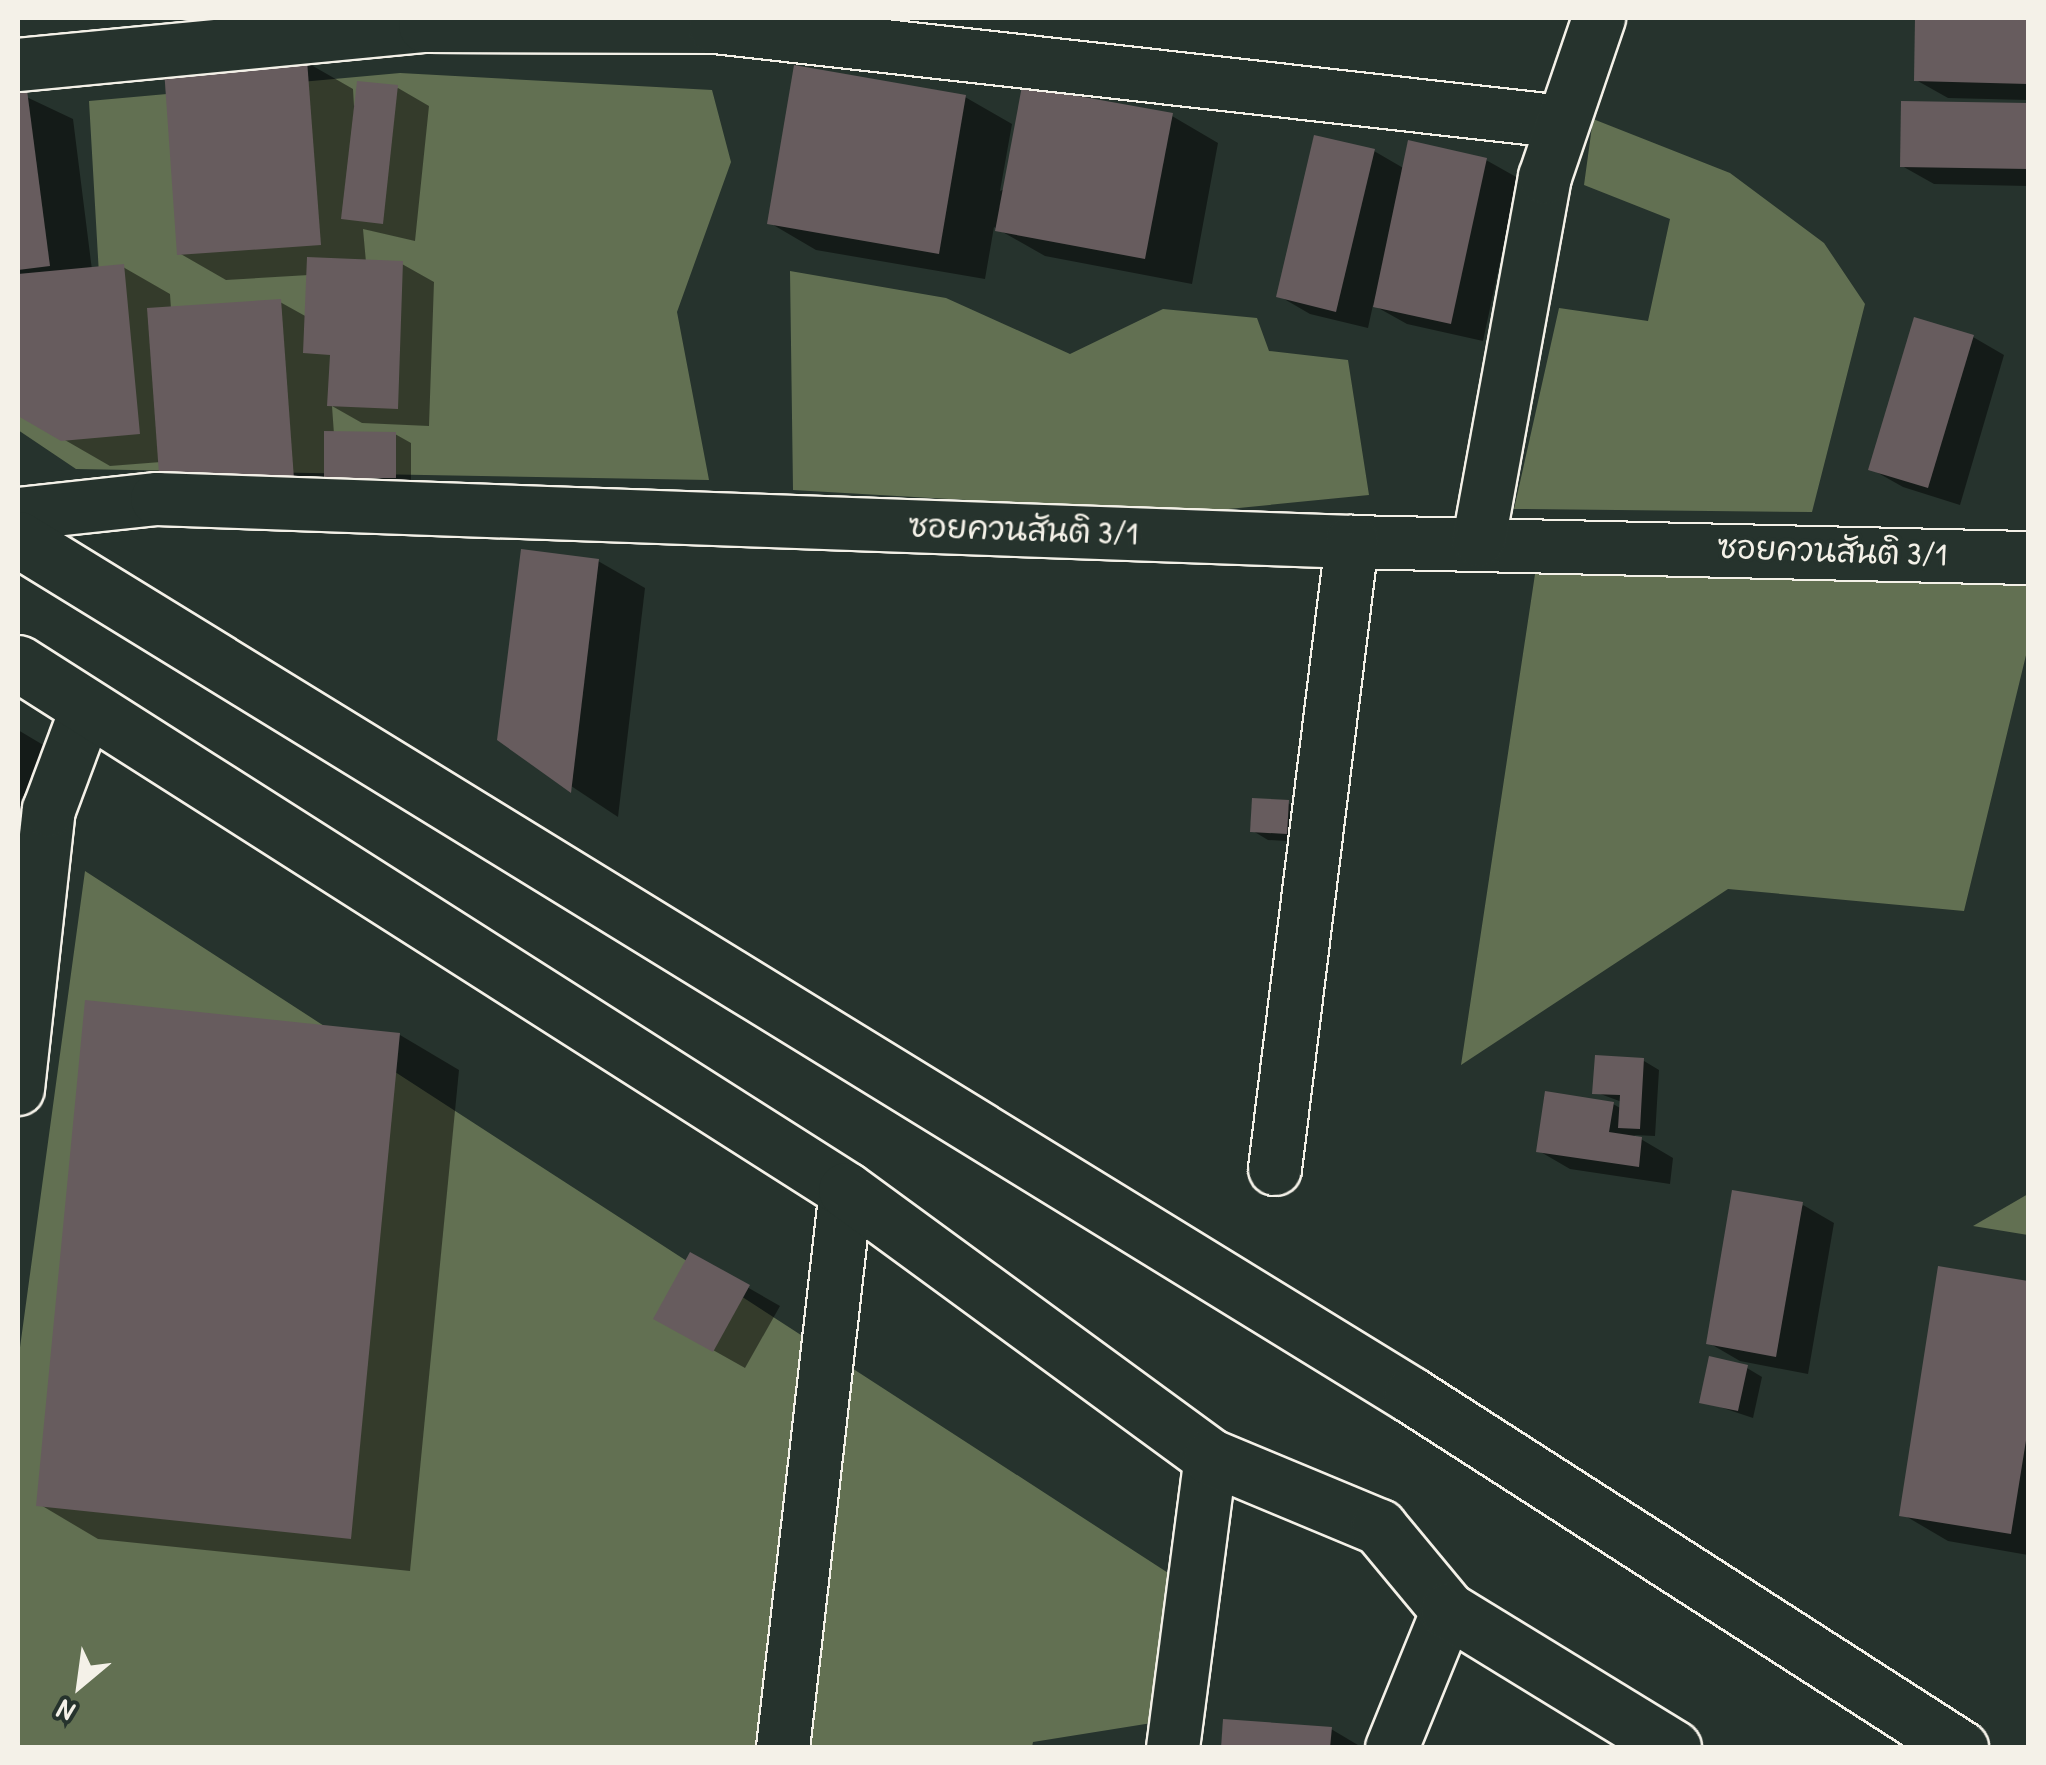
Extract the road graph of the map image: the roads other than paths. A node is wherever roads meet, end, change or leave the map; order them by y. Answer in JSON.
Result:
{"nodes":[{"id":1,"x":1599,"y":18,"type":"edge"},
{"id":2,"x":18,"y":66,"type":"edge"},
{"id":3,"x":1563,"y":122,"type":"junction"},
{"id":4,"x":18,"y":514,"type":"edge"},
{"id":5,"x":18,"y":539,"type":"edge"},
{"id":6,"x":1478,"y":540,"type":"junction"},
{"id":7,"x":1352,"y":542,"type":"junction"},
{"id":8,"x":2028,"y":558,"type":"edge"},
{"id":9,"x":18,"y":664,"type":"edge"},
{"id":10,"x":87,"y":708,"type":"junction"},
{"id":11,"x":24,"y":978,"type":"edge"},
{"id":12,"x":18,"y":1088,"type":"edge"},
{"id":13,"x":1275,"y":1169,"type":"dead end"},
{"id":14,"x":846,"y":1190,"type":"junction"},
{"id":15,"x":1211,"y":1457,"type":"junction"},
{"id":16,"x":1448,"y":1610,"type":"junction"},
{"id":17,"x":783,"y":1748,"type":"edge"},
{"id":18,"x":1173,"y":1748,"type":"edge"},
{"id":19,"x":1392,"y":1748,"type":"edge"},
{"id":20,"x":1673,"y":1748,"type":"edge"},
{"id":21,"x":1960,"y":1748,"type":"edge"}],
"edges":[{"from":1,"to":3,"type":"street"},
{"from":2,"to":3,"type":"street"},
{"from":3,"to":6,"type":"street"},
{"from":4,"to":7,"type":"street","name":"ซอยควนสันติ 3/1"},
{"from":5,"to":21,"type":"main road"},
{"from":6,"to":7,"type":"street","name":"ซอยควนสันติ 3/1"},
{"from":6,"to":8,"type":"street","name":"ซอยควนสันติ 3/1"},
{"from":7,"to":13,"type":"street"},
{"from":9,"to":10,"type":"main road"},
{"from":10,"to":11,"type":"street"},
{"from":10,"to":14,"type":"main road"},
{"from":11,"to":12,"type":"street"},
{"from":14,"to":15,"type":"main road"},
{"from":14,"to":17,"type":"street"},
{"from":15,"to":16,"type":"main road"},
{"from":15,"to":18,"type":"street"},
{"from":16,"to":19,"type":"street"},
{"from":16,"to":20,"type":"main road"}]}
